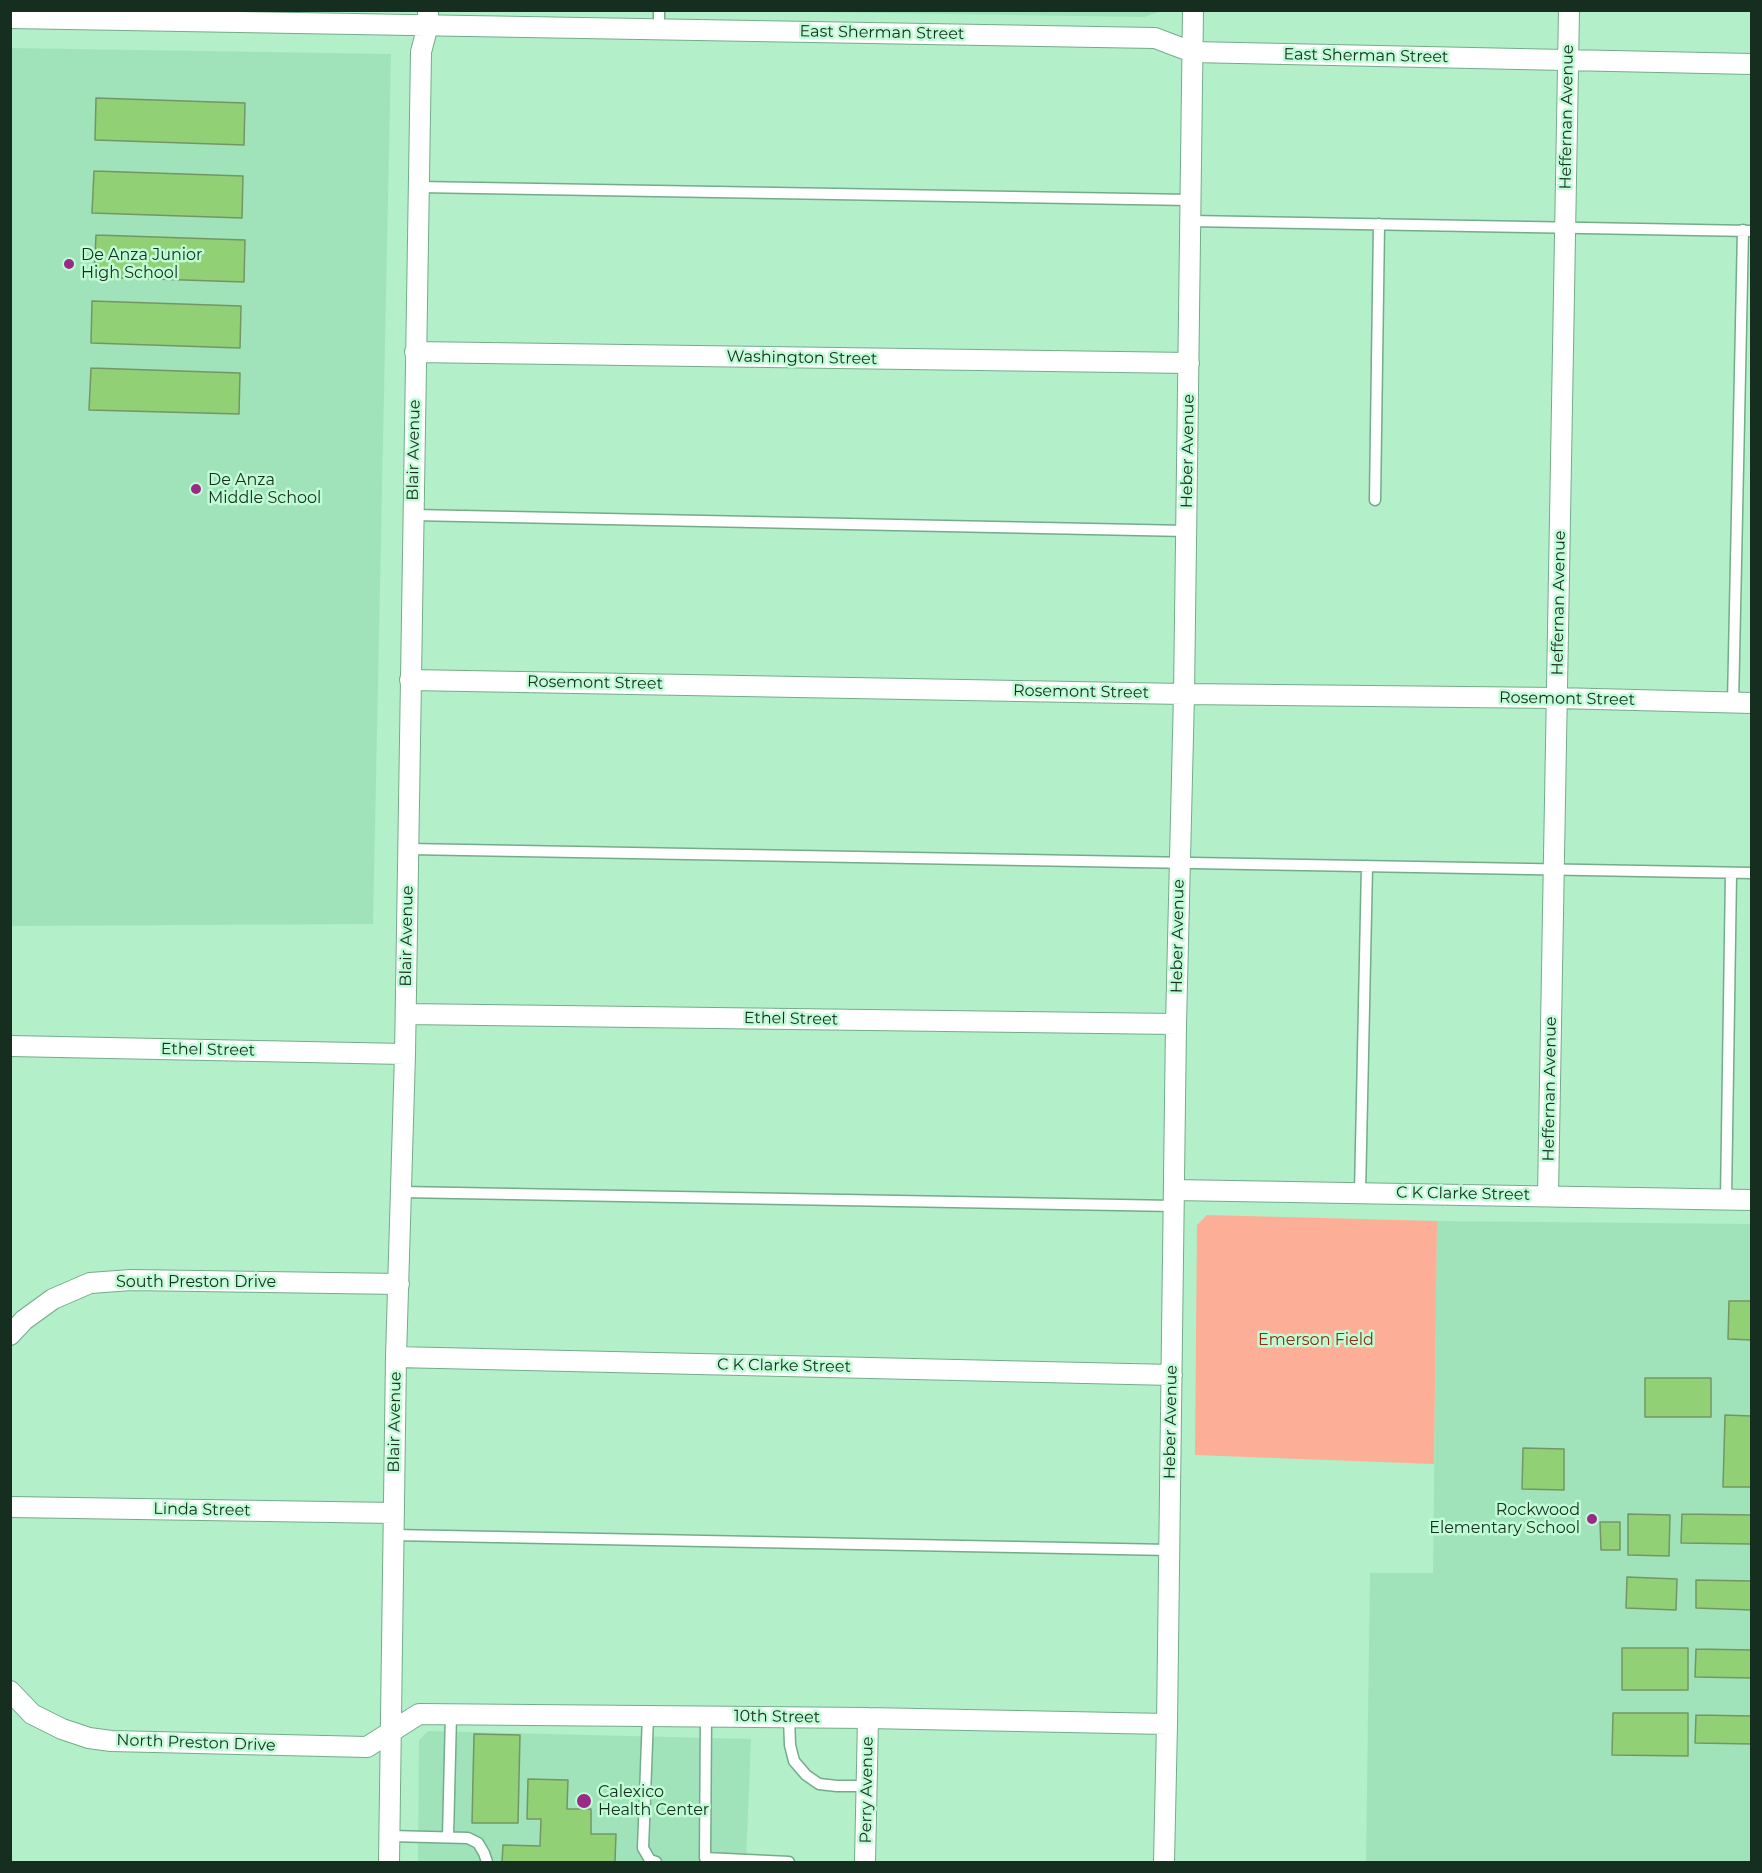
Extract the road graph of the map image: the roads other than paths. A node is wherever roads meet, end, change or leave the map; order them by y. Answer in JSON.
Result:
{"nodes":[{"id":1,"x":1193,"y":10,"type":"edge"},
{"id":2,"x":1569,"y":10,"type":"edge"},
{"id":3,"x":103,"y":15,"type":"edge"},
{"id":4,"x":10,"y":18,"type":"edge"},
{"id":5,"x":428,"y":18,"type":"edge"},
{"id":6,"x":659,"y":20,"type":"edge"},
{"id":7,"x":1192,"y":52,"type":"junction"},
{"id":8,"x":1569,"y":60,"type":"junction"},
{"id":9,"x":1752,"y":64,"type":"edge"},
{"id":10,"x":418,"y":187,"type":"junction"},
{"id":11,"x":1191,"y":200,"type":"junction"},
{"id":12,"x":1190,"y":221,"type":"junction"},
{"id":13,"x":1379,"y":224,"type":"junction"},
{"id":14,"x":1566,"y":228,"type":"junction"},
{"id":15,"x":1747,"y":230,"type":"edge"},
{"id":16,"x":415,"y":352,"type":"junction"},
{"id":17,"x":1189,"y":363,"type":"junction"},
{"id":18,"x":1375,"y":500,"type":"dead end"},
{"id":19,"x":413,"y":515,"type":"junction"},
{"id":20,"x":1187,"y":531,"type":"junction"},
{"id":21,"x":410,"y":680,"type":"junction"},
{"id":22,"x":1184,"y":694,"type":"junction"},
{"id":23,"x":1557,"y":698,"type":"junction"},
{"id":24,"x":1742,"y":703,"type":"edge"},
{"id":25,"x":408,"y":849,"type":"junction"},
{"id":26,"x":1180,"y":863,"type":"junction"},
{"id":27,"x":1367,"y":866,"type":"junction"},
{"id":28,"x":1554,"y":870,"type":"junction"},
{"id":29,"x":1731,"y":873,"type":"junction"},
{"id":30,"x":1752,"y":873,"type":"edge"},
{"id":31,"x":406,"y":1014,"type":"junction"},
{"id":32,"x":1176,"y":1024,"type":"junction"},
{"id":33,"x":10,"y":1046,"type":"edge"},
{"id":34,"x":405,"y":1054,"type":"junction"},
{"id":35,"x":401,"y":1192,"type":"junction"},
{"id":36,"x":1360,"y":1193,"type":"junction"},
{"id":37,"x":1548,"y":1195,"type":"junction"},
{"id":38,"x":1174,"y":1198,"type":"junction"},
{"id":39,"x":1726,"y":1199,"type":"junction"},
{"id":40,"x":1752,"y":1200,"type":"edge"},
{"id":41,"x":399,"y":1284,"type":"junction"},
{"id":42,"x":10,"y":1335,"type":"edge"},
{"id":43,"x":396,"y":1357,"type":"junction"},
{"id":44,"x":1172,"y":1375,"type":"junction"},
{"id":45,"x":10,"y":1507,"type":"edge"},
{"id":46,"x":394,"y":1513,"type":"junction"},
{"id":47,"x":393,"y":1535,"type":"junction"},
{"id":48,"x":1170,"y":1550,"type":"junction"},
{"id":49,"x":10,"y":1691,"type":"edge"},
{"id":50,"x":451,"y":1714,"type":"junction"},
{"id":51,"x":648,"y":1716,"type":"junction"},
{"id":52,"x":706,"y":1716,"type":"junction"},
{"id":53,"x":789,"y":1717,"type":"junction"},
{"id":54,"x":868,"y":1718,"type":"junction"},
{"id":55,"x":1167,"y":1724,"type":"junction"},
{"id":56,"x":391,"y":1732,"type":"junction"},
{"id":57,"x":867,"y":1786,"type":"junction"},
{"id":58,"x":390,"y":1836,"type":"junction"},
{"id":59,"x":448,"y":1837,"type":"junction"},
{"id":60,"x":701,"y":1860,"type":"edge"},
{"id":61,"x":390,"y":1863,"type":"edge"},
{"id":62,"x":487,"y":1863,"type":"edge"},
{"id":63,"x":656,"y":1863,"type":"edge"},
{"id":64,"x":789,"y":1863,"type":"edge"},
{"id":65,"x":865,"y":1863,"type":"edge"},
{"id":66,"x":1164,"y":1863,"type":"edge"}],
"edges":[{"from":1,"to":7,"type":"street","name":"Heber Avenue"},
{"from":2,"to":8,"type":"street","name":"Heffernan Avenue"},
{"from":3,"to":4,"type":"street","name":"East Sherman Street"},
{"from":3,"to":5,"type":"street","name":"East Sherman Street"},
{"from":5,"to":6,"type":"street","name":"East Sherman Street"},
{"from":5,"to":10,"type":"street","name":"Blair Avenue"},
{"from":6,"to":7,"type":"street","name":"East Sherman Street"},
{"from":7,"to":8,"type":"street","name":"East Sherman Street"},
{"from":7,"to":11,"type":"street","name":"Heber Avenue"},
{"from":8,"to":9,"type":"street","name":"East Sherman Street"},
{"from":8,"to":14,"type":"street","name":"Heffernan Avenue"},
{"from":10,"to":11,"type":"lane"},
{"from":10,"to":16,"type":"street","name":"Blair Avenue"},
{"from":11,"to":12,"type":"street","name":"Heber Avenue"},
{"from":12,"to":13,"type":"lane"},
{"from":12,"to":17,"type":"street","name":"Heber Avenue"},
{"from":13,"to":14,"type":"lane"},
{"from":13,"to":18,"type":"lane"},
{"from":14,"to":15,"type":"lane"},
{"from":14,"to":23,"type":"street","name":"Heffernan Avenue"},
{"from":15,"to":24,"type":"lane"},
{"from":16,"to":17,"type":"street","name":"Washington Street"},
{"from":16,"to":19,"type":"street","name":"Blair Avenue"},
{"from":17,"to":20,"type":"street","name":"Heber Avenue"},
{"from":19,"to":20,"type":"lane"},
{"from":19,"to":21,"type":"street","name":"Blair Avenue"},
{"from":20,"to":22,"type":"street","name":"Heber Avenue"},
{"from":21,"to":22,"type":"street","name":"Rosemont Street"},
{"from":21,"to":25,"type":"street","name":"Blair Avenue"},
{"from":22,"to":23,"type":"street","name":"Rosemont Street"},
{"from":22,"to":26,"type":"street","name":"Heber Avenue"},
{"from":23,"to":24,"type":"street","name":"Rosemont Street"},
{"from":23,"to":28,"type":"street","name":"Heffernan Avenue"},
{"from":25,"to":26,"type":"lane"},
{"from":25,"to":31,"type":"street","name":"Blair Avenue"},
{"from":26,"to":27,"type":"lane"},
{"from":26,"to":32,"type":"street","name":"Heber Avenue"},
{"from":27,"to":28,"type":"lane"},
{"from":27,"to":36,"type":"lane"},
{"from":28,"to":29,"type":"lane"},
{"from":28,"to":37,"type":"street","name":"Heffernan Avenue"},
{"from":29,"to":30,"type":"lane"},
{"from":29,"to":39,"type":"lane"},
{"from":31,"to":32,"type":"street","name":"Ethel Street"},
{"from":31,"to":34,"type":"street","name":"Blair Avenue"},
{"from":32,"to":38,"type":"street","name":"Heber Avenue"},
{"from":33,"to":34,"type":"street","name":"Ethel Street"},
{"from":34,"to":35,"type":"street","name":"Blair Avenue"},
{"from":35,"to":38,"type":"lane"},
{"from":35,"to":41,"type":"street","name":"Blair Avenue"},
{"from":36,"to":37,"type":"street","name":"C K Clarke Street"},
{"from":36,"to":38,"type":"street","name":"C K Clarke Street"},
{"from":37,"to":39,"type":"street","name":"C K Clarke Street"},
{"from":38,"to":44,"type":"street","name":"Heber Avenue"},
{"from":39,"to":40,"type":"street","name":"C K Clarke Street"},
{"from":41,"to":42,"type":"street","name":"South Preston Drive"},
{"from":41,"to":43,"type":"street","name":"Blair Avenue"},
{"from":43,"to":44,"type":"street","name":"C K Clarke Street"},
{"from":43,"to":46,"type":"street","name":"Blair Avenue"},
{"from":44,"to":48,"type":"street","name":"Heber Avenue"},
{"from":45,"to":46,"type":"street","name":"Linda Street"},
{"from":46,"to":47,"type":"street","name":"Blair Avenue"},
{"from":47,"to":48,"type":"lane"},
{"from":47,"to":56,"type":"street","name":"Blair Avenue"},
{"from":48,"to":55,"type":"street","name":"Heber Avenue"},
{"from":49,"to":56,"type":"street","name":"North Preston Drive"},
{"from":50,"to":51,"type":"street","name":"10th Street"},
{"from":50,"to":56,"type":"street","name":"10th Street"},
{"from":50,"to":59,"type":"lane"},
{"from":51,"to":52,"type":"street","name":"10th Street"},
{"from":51,"to":63,"type":"lane"},
{"from":52,"to":53,"type":"street","name":"10th Street"},
{"from":52,"to":60,"type":"lane"},
{"from":53,"to":54,"type":"street","name":"10th Street"},
{"from":53,"to":57,"type":"lane"},
{"from":54,"to":55,"type":"street","name":"10th Street"},
{"from":54,"to":57,"type":"street","name":"Perry Avenue"},
{"from":55,"to":66,"type":"street","name":"Heber Avenue"},
{"from":56,"to":58,"type":"street","name":"Blair Avenue"},
{"from":57,"to":65,"type":"street","name":"Perry Avenue"},
{"from":58,"to":59,"type":"lane"},
{"from":58,"to":61,"type":"street","name":"Blair Avenue"},
{"from":59,"to":62,"type":"lane"},
{"from":60,"to":64,"type":"lane"}]}
